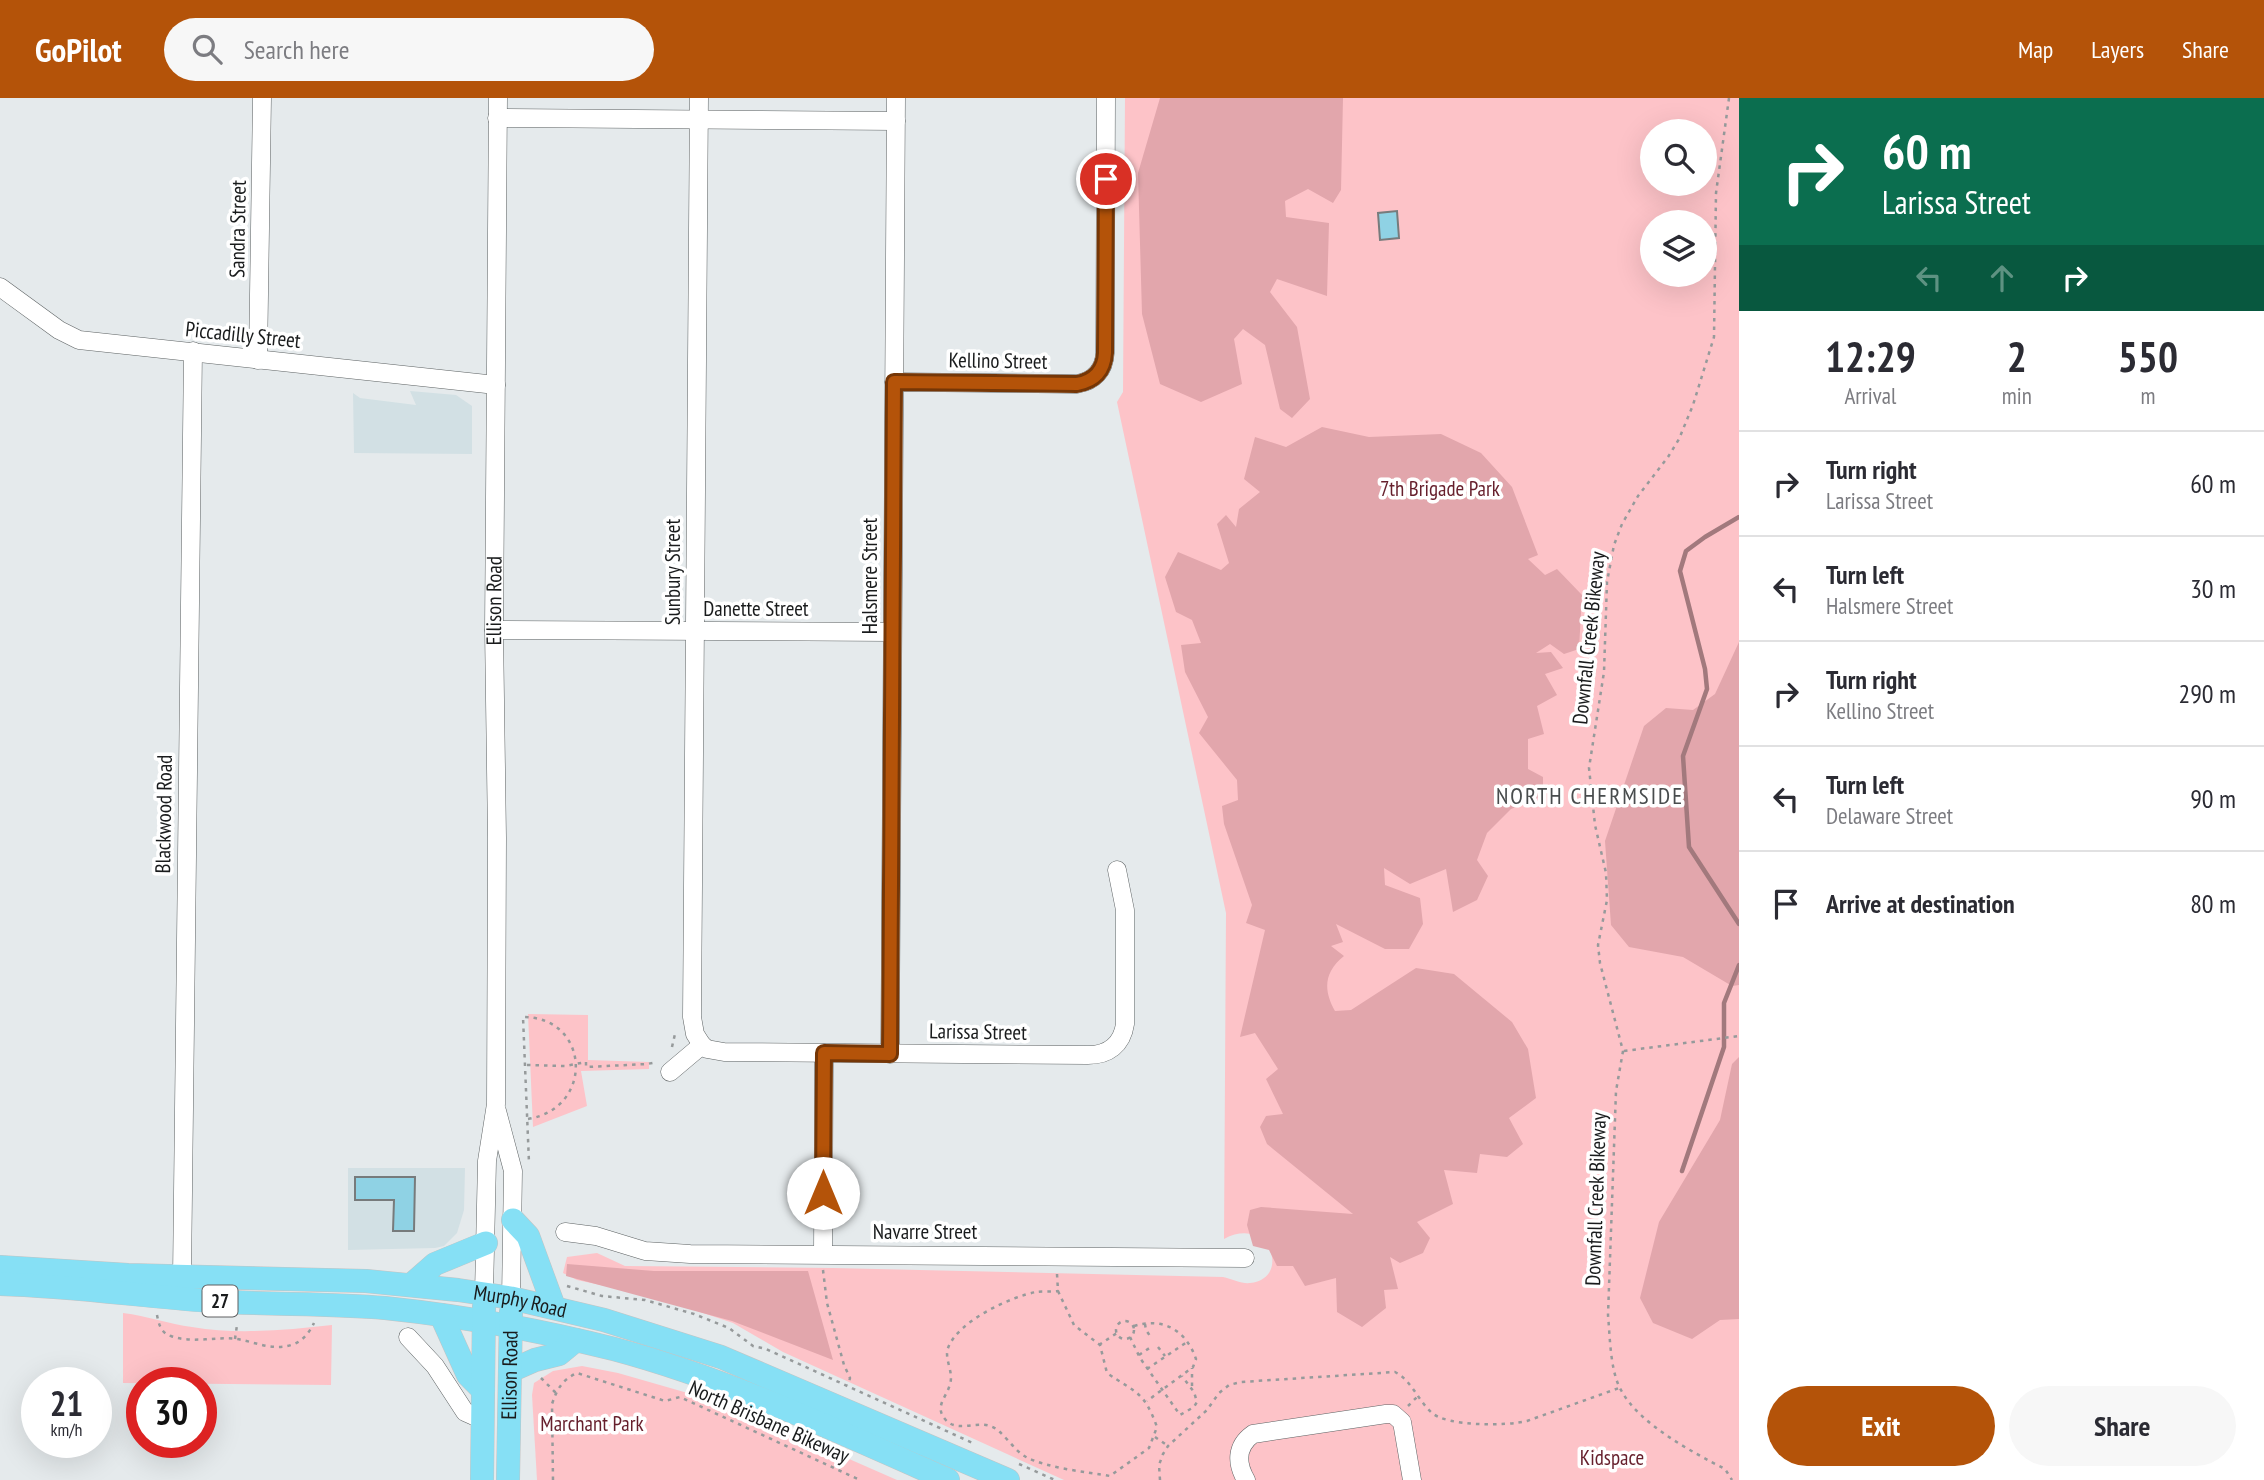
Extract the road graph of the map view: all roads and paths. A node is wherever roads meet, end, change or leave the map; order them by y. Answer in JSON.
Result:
{"nodes":[{"id":1,"x":262,"y":98,"type":"edge"},
{"id":2,"x":498,"y":98,"type":"edge"},
{"id":3,"x":699,"y":98,"type":"edge"},
{"id":4,"x":896,"y":98,"type":"edge"},
{"id":5,"x":1107,"y":98,"type":"edge"},
{"id":6,"x":1729,"y":98,"type":"edge"},
{"id":7,"x":497,"y":118,"type":"junction"},
{"id":8,"x":699,"y":119,"type":"junction"},
{"id":9,"x":896,"y":121,"type":"junction"},
{"id":10,"x":0,"y":287,"type":"edge"},
{"id":11,"x":192,"y":351,"type":"junction"},
{"id":12,"x":258,"y":360,"type":"junction"},
{"id":13,"x":894,"y":382,"type":"junction"},
{"id":14,"x":496,"y":385,"type":"junction"},
{"id":15,"x":494,"y":630,"type":"junction"},
{"id":16,"x":696,"y":632,"type":"junction"},
{"id":17,"x":892,"y":632,"type":"junction"},
{"id":18,"x":1117,"y":870,"type":"dead end"},
{"id":19,"x":675,"y":1034,"type":"dead end"},
{"id":20,"x":1739,"y":1036,"type":"edge"},
{"id":21,"x":702,"y":1045,"type":"junction"},
{"id":22,"x":1623,"y":1051,"type":"junction"},
{"id":23,"x":824,"y":1053,"type":"junction"},
{"id":24,"x":665,"y":1054,"type":"dead end"},
{"id":25,"x":890,"y":1054,"type":"junction"},
{"id":26,"x":577,"y":1063,"type":"junction"},
{"id":27,"x":664,"y":1067,"type":"joint"},
{"id":28,"x":496,"y":1104,"type":"junction"},
{"id":29,"x":528,"y":1119,"type":"dead end"},
{"id":30,"x":513,"y":1220,"type":"junction"},
{"id":31,"x":565,"y":1232,"type":"dead end"},
{"id":32,"x":486,"y":1243,"type":"junction"},
{"id":33,"x":823,"y":1254,"type":"junction"},
{"id":34,"x":1245,"y":1258,"type":"dead end"},
{"id":35,"x":0,"y":1267,"type":"edge"},
{"id":36,"x":1057,"y":1267,"type":"dead end"},
{"id":37,"x":182,"y":1276,"type":"junction"},
{"id":38,"x":0,"y":1284,"type":"edge"},
{"id":39,"x":411,"y":1284,"type":"junction"},
{"id":40,"x":559,"y":1284,"type":"dead end"},
{"id":41,"x":1058,"y":1292,"type":"junction"},
{"id":42,"x":484,"y":1293,"type":"junction"},
{"id":43,"x":511,"y":1298,"type":"junction"},
{"id":44,"x":554,"y":1307,"type":"junction"},
{"id":45,"x":156,"y":1312,"type":"dead end"},
{"id":46,"x":441,"y":1315,"type":"junction"},
{"id":47,"x":484,"y":1321,"type":"junction"},
{"id":48,"x":314,"y":1323,"type":"dead end"},
{"id":49,"x":1145,"y":1324,"type":"junction"},
{"id":50,"x":237,"y":1325,"type":"dead end"},
{"id":51,"x":510,"y":1326,"type":"junction"},
{"id":52,"x":1134,"y":1326,"type":"junction"},
{"id":53,"x":1117,"y":1333,"type":"junction"},
{"id":54,"x":408,"y":1337,"type":"dead end"},
{"id":55,"x":1130,"y":1337,"type":"junction"},
{"id":56,"x":235,"y":1339,"type":"junction"},
{"id":57,"x":1152,"y":1339,"type":"dead end"},
{"id":58,"x":576,"y":1340,"type":"junction"},
{"id":59,"x":1186,"y":1342,"type":"junction"},
{"id":60,"x":1100,"y":1345,"type":"junction"},
{"id":61,"x":1151,"y":1347,"type":"dead end"},
{"id":62,"x":1158,"y":1347,"type":"dead end"},
{"id":63,"x":1139,"y":1356,"type":"junction"},
{"id":64,"x":1165,"y":1356,"type":"junction"},
{"id":65,"x":1192,"y":1368,"type":"junction"},
{"id":66,"x":1147,"y":1369,"type":"junction"},
{"id":67,"x":510,"y":1371,"type":"junction"},
{"id":68,"x":1182,"y":1376,"type":"junction"},
{"id":69,"x":848,"y":1385,"type":"junction"},
{"id":70,"x":1192,"y":1389,"type":"junction"},
{"id":71,"x":483,"y":1390,"type":"junction"},
{"id":72,"x":1163,"y":1390,"type":"junction"},
{"id":73,"x":1146,"y":1402,"type":"junction"},
{"id":74,"x":483,"y":1420,"type":"junction"},
{"id":75,"x":1155,"y":1437,"type":"junction"},
{"id":76,"x":1168,"y":1446,"type":"dead end"},
{"id":77,"x":984,"y":1447,"type":"dead end"},
{"id":78,"x":1014,"y":1472,"type":"edge"},
{"id":79,"x":482,"y":1480,"type":"edge"},
{"id":80,"x":508,"y":1480,"type":"edge"},
{"id":81,"x":552,"y":1480,"type":"edge"},
{"id":82,"x":860,"y":1480,"type":"edge"},
{"id":83,"x":948,"y":1480,"type":"edge"},
{"id":84,"x":1055,"y":1480,"type":"edge"},
{"id":85,"x":1246,"y":1480,"type":"edge"},
{"id":86,"x":1412,"y":1480,"type":"edge"},
{"id":87,"x":1732,"y":1480,"type":"edge"}],
"edges":[{"from":1,"to":12,"type":"street","name":"Sandra Street"},
{"from":2,"to":7,"type":"street","name":"Ellison Road"},
{"from":3,"to":8,"type":"street","name":"Sunbury Street"},
{"from":4,"to":9,"type":"street","name":"Halsmere Street"},
{"from":5,"to":13,"type":"street","name":"Kellino Street"},
{"from":6,"to":22,"type":"path","name":"Downfall Creek Bikeway"},
{"from":7,"to":8,"type":"street"},
{"from":7,"to":14,"type":"street","name":"Ellison Road"},
{"from":8,"to":9,"type":"street"},
{"from":8,"to":16,"type":"street","name":"Sunbury Street"},
{"from":9,"to":13,"type":"street","name":"Halsmere Street"},
{"from":10,"to":11,"type":"street","name":"Piccadilly Street"},
{"from":11,"to":12,"type":"street","name":"Piccadilly Street"},
{"from":11,"to":37,"type":"street","name":"Blackwood Road"},
{"from":12,"to":14,"type":"street","name":"Piccadilly Street"},
{"from":13,"to":17,"type":"street","name":"Halsmere Street"},
{"from":14,"to":15,"type":"street","name":"Ellison Road"},
{"from":15,"to":16,"type":"street","name":"Danette Street"},
{"from":15,"to":28,"type":"street","name":"Ellison Road"},
{"from":16,"to":17,"type":"street","name":"Danette Street"},
{"from":16,"to":21,"type":"street","name":"Sunbury Street"},
{"from":17,"to":25,"type":"street","name":"Halsmere Street"},
{"from":18,"to":25,"type":"street","name":"Larissa Street"},
{"from":19,"to":24,"type":"path"},
{"from":20,"to":22,"type":"path"},
{"from":21,"to":23,"type":"street","name":"Larissa Street"},
{"from":21,"to":27,"type":"street"},
{"from":22,"to":87,"type":"path","name":"Downfall Creek Bikeway"},
{"from":23,"to":25,"type":"street","name":"Larissa Street"},
{"from":23,"to":33,"type":"street"},
{"from":26,"to":26,"type":"path"},
{"from":26,"to":27,"type":"path"},
{"from":26,"to":29,"type":"path"},
{"from":28,"to":30,"type":"street","name":"Ellison Road"},
{"from":28,"to":32,"type":"street","name":"Ellison Road"},
{"from":30,"to":43,"type":"street","name":"Ellison Road"},
{"from":30,"to":44,"type":"main road"},
{"from":31,"to":33,"type":"street","name":"Navarre Street"},
{"from":32,"to":39,"type":"main road"},
{"from":32,"to":42,"type":"street","name":"Ellison Road"},
{"from":33,"to":34,"type":"street","name":"Navarre Street"},
{"from":33,"to":69,"type":"path"},
{"from":35,"to":37,"type":"main road","name":"Murphy Road","number":"27"},
{"from":36,"to":41,"type":"path"},
{"from":37,"to":39,"type":"main road","name":"Murphy Road","number":"27"},
{"from":38,"to":46,"type":"main road","name":"Murphy Road","number":"27"},
{"from":39,"to":42,"type":"main road","name":"Murphy Road","number":"27"},
{"from":40,"to":69,"type":"path"},
{"from":41,"to":60,"type":"path"},
{"from":41,"to":75,"type":"path"},
{"from":42,"to":43,"type":"main road","name":"Murphy Road","number":"27"},
{"from":42,"to":47,"type":"main road","name":"Ellison Road"},
{"from":43,"to":44,"type":"main road","name":"Murphy Road"},
{"from":43,"to":51,"type":"main road","name":"Ellison Road"},
{"from":44,"to":78,"type":"main road","name":"Murphy Road"},
{"from":45,"to":56,"type":"path"},
{"from":46,"to":47,"type":"main road","name":"Murphy Road","number":"27"},
{"from":46,"to":71,"type":"main road"},
{"from":47,"to":51,"type":"main road","name":"Murphy Road","number":"27"},
{"from":47,"to":71,"type":"main road","name":"Ellison Road"},
{"from":48,"to":56,"type":"path"},
{"from":49,"to":52,"type":"path"},
{"from":49,"to":57,"type":"path"},
{"from":49,"to":59,"type":"path"},
{"from":50,"to":56,"type":"path"},
{"from":51,"to":58,"type":"main road","name":"Murphy Road"},
{"from":51,"to":67,"type":"main road","name":"Ellison Road"},
{"from":52,"to":53,"type":"path"},
{"from":52,"to":55,"type":"path"},
{"from":53,"to":55,"type":"path"},
{"from":53,"to":60,"type":"path"},
{"from":54,"to":74,"type":"street","name":"Ellison Road"},
{"from":55,"to":63,"type":"path"},
{"from":58,"to":67,"type":"main road"},
{"from":58,"to":83,"type":"main road","name":"Murphy Road"},
{"from":59,"to":64,"type":"path"},
{"from":59,"to":65,"type":"path"},
{"from":60,"to":73,"type":"path"},
{"from":61,"to":63,"type":"path"},
{"from":62,"to":64,"type":"path"},
{"from":63,"to":66,"type":"path"},
{"from":64,"to":66,"type":"path"},
{"from":65,"to":68,"type":"path"},
{"from":65,"to":70,"type":"path"},
{"from":66,"to":72,"type":"path"},
{"from":67,"to":80,"type":"main road","name":"Ellison Road"},
{"from":68,"to":70,"type":"path"},
{"from":68,"to":72,"type":"path"},
{"from":69,"to":77,"type":"path"},
{"from":70,"to":72,"type":"path"},
{"from":71,"to":74,"type":"main road","name":"Ellison Road"},
{"from":72,"to":73,"type":"path"},
{"from":73,"to":75,"type":"path"},
{"from":74,"to":79,"type":"main road","name":"Ellison Road"},
{"from":75,"to":76,"type":"path"},
{"from":78,"to":84,"type":"path"},
{"from":81,"to":82,"type":"path","name":"North Brisbane Bikeway"},
{"from":85,"to":86,"type":"street"}]}
